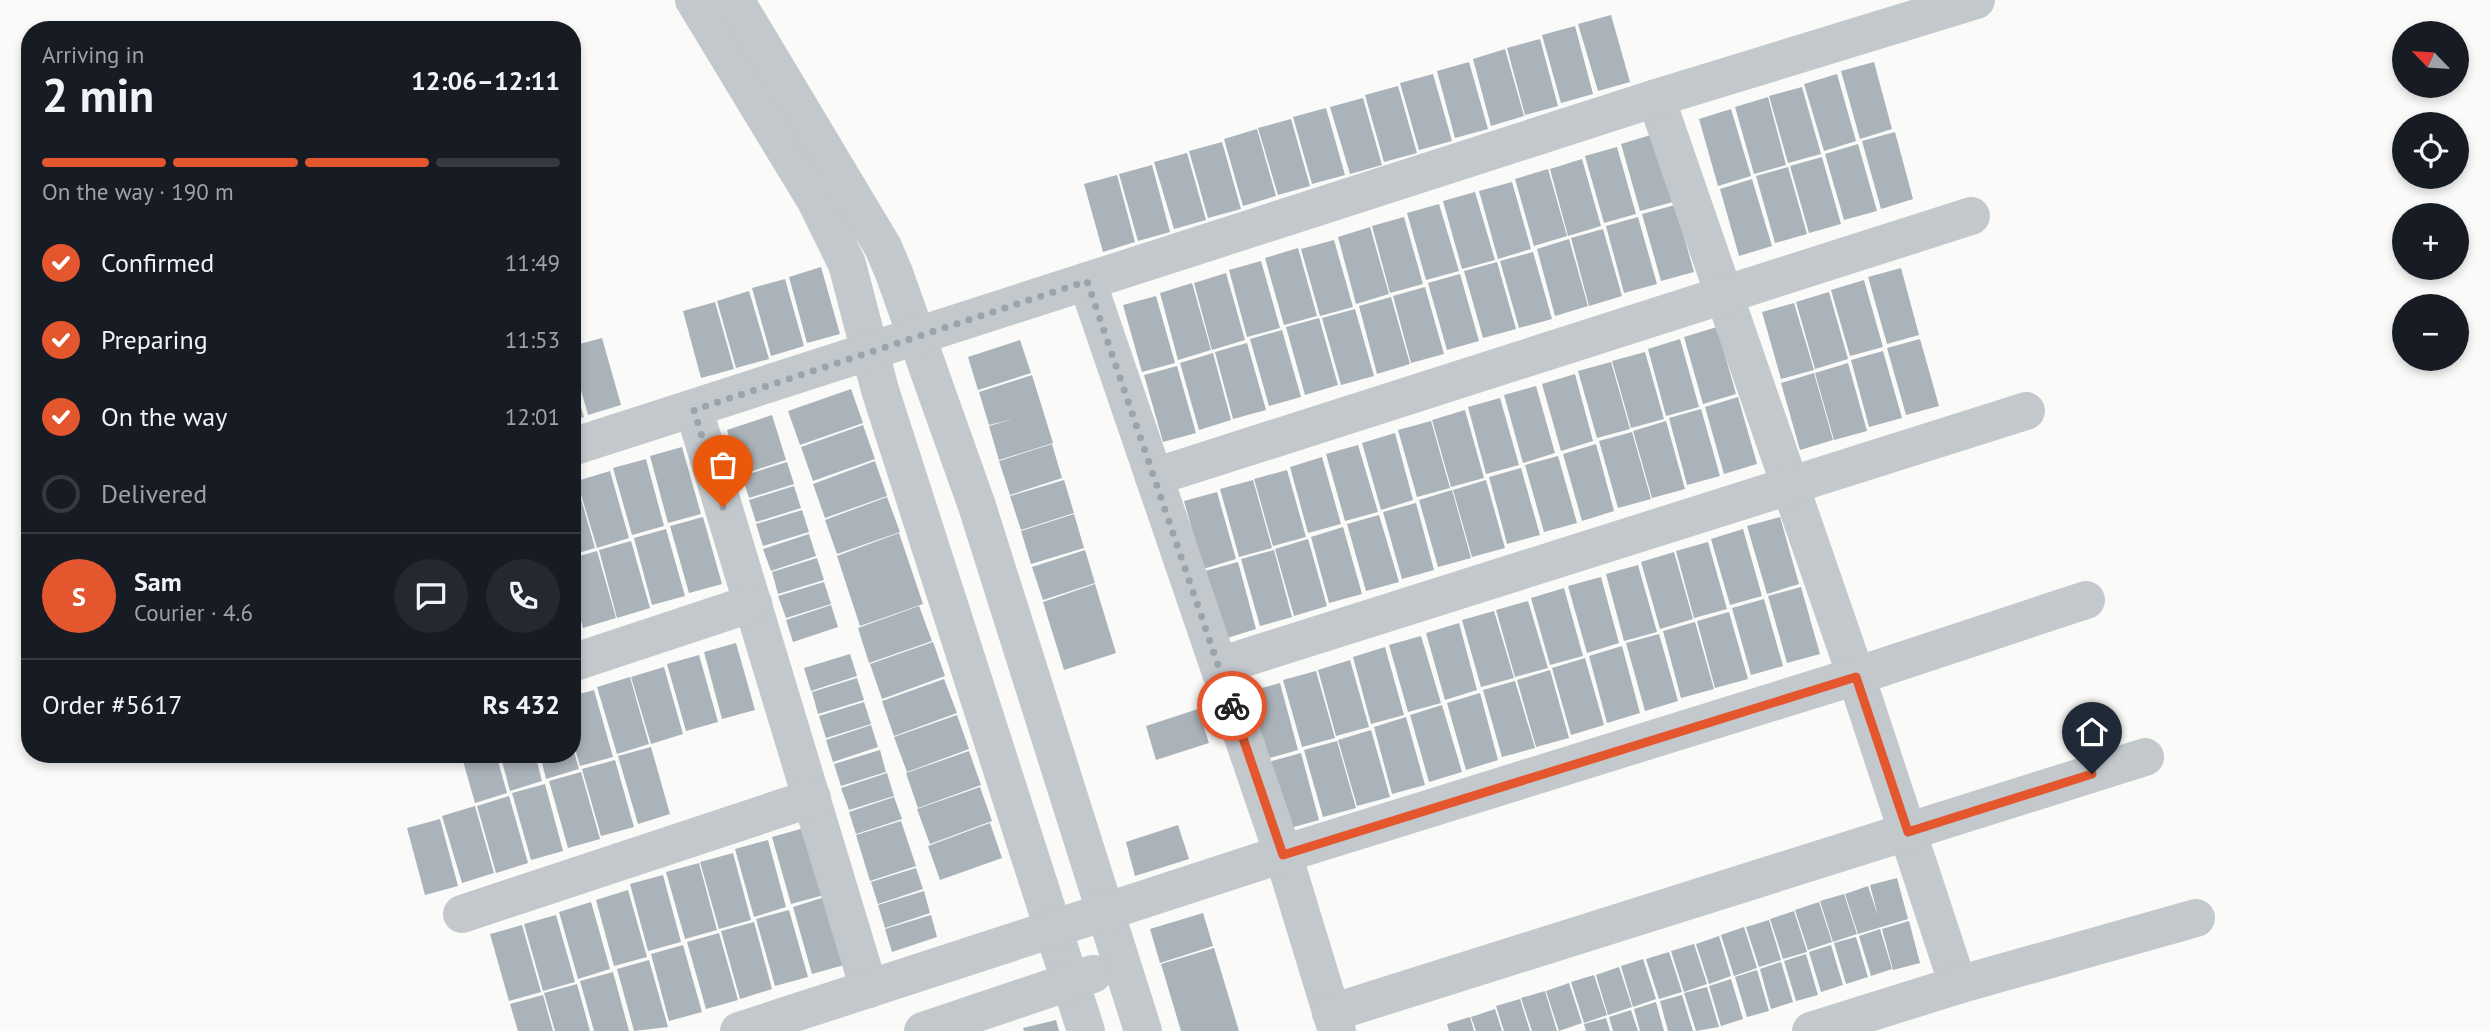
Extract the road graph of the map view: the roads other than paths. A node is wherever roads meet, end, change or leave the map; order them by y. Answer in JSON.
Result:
{"nodes":[{"id":1,"x":694,"y":0,"type":"edge"},
{"id":2,"x":735,"y":0,"type":"edge"},
{"id":3,"x":1976,"y":0,"type":"edge"},
{"id":4,"x":1656,"y":98,"type":"junction"},
{"id":5,"x":1971,"y":216,"type":"dead end"},
{"id":6,"x":1087,"y":281,"type":"junction"},
{"id":7,"x":1724,"y":295,"type":"junction"},
{"id":8,"x":917,"y":337,"type":"junction"},
{"id":9,"x":870,"y":352,"type":"junction"},
{"id":10,"x":694,"y":410,"type":"junction"},
{"id":11,"x":2026,"y":411,"type":"dead end"},
{"id":12,"x":581,"y":444,"type":"edge"},
{"id":13,"x":1154,"y":477,"type":"junction"},
{"id":14,"x":1790,"y":485,"type":"junction"},
{"id":15,"x":2086,"y":600,"type":"dead end"},
{"id":16,"x":753,"y":603,"type":"junction"},
{"id":17,"x":581,"y":660,"type":"edge"},
{"id":18,"x":1219,"y":666,"type":"junction"},
{"id":19,"x":1856,"y":677,"type":"junction"},
{"id":20,"x":2145,"y":758,"type":"dead end"},
{"id":21,"x":812,"y":798,"type":"junction"},
{"id":22,"x":1908,"y":832,"type":"junction"},
{"id":23,"x":1283,"y":855,"type":"junction"},
{"id":24,"x":1105,"y":912,"type":"junction"},
{"id":25,"x":462,"y":914,"type":"dead end"},
{"id":26,"x":2196,"y":918,"type":"dead end"},
{"id":27,"x":1054,"y":929,"type":"junction"},
{"id":28,"x":1122,"y":965,"type":"junction"},
{"id":29,"x":1071,"y":982,"type":"junction"},
{"id":30,"x":1958,"y":985,"type":"junction"},
{"id":31,"x":869,"y":989,"type":"junction"},
{"id":32,"x":1334,"y":1022,"type":"edge"},
{"id":33,"x":739,"y":1031,"type":"edge"},
{"id":34,"x":923,"y":1031,"type":"edge"},
{"id":35,"x":1086,"y":1031,"type":"edge"},
{"id":36,"x":1143,"y":1031,"type":"edge"},
{"id":37,"x":1811,"y":1031,"type":"edge"}],
"edges":[{"from":1,"to":9,"type":"street"},
{"from":2,"to":8,"type":"street"},
{"from":3,"to":4,"type":"street"},
{"from":4,"to":6,"type":"street"},
{"from":4,"to":7,"type":"street"},
{"from":5,"to":7,"type":"street"},
{"from":6,"to":8,"type":"street"},
{"from":6,"to":13,"type":"street"},
{"from":7,"to":13,"type":"street"},
{"from":7,"to":14,"type":"street"},
{"from":8,"to":9,"type":"street"},
{"from":8,"to":24,"type":"street"},
{"from":9,"to":10,"type":"street"},
{"from":9,"to":27,"type":"street"},
{"from":10,"to":12,"type":"street"},
{"from":10,"to":16,"type":"street"},
{"from":11,"to":14,"type":"street"},
{"from":13,"to":18,"type":"street"},
{"from":14,"to":18,"type":"street"},
{"from":14,"to":19,"type":"street"},
{"from":15,"to":19,"type":"street"},
{"from":16,"to":17,"type":"street"},
{"from":16,"to":21,"type":"street"},
{"from":18,"to":23,"type":"street"},
{"from":19,"to":22,"type":"street"},
{"from":19,"to":23,"type":"street"},
{"from":20,"to":22,"type":"street"},
{"from":21,"to":25,"type":"street"},
{"from":21,"to":31,"type":"street"},
{"from":22,"to":30,"type":"street"},
{"from":22,"to":32,"type":"street"},
{"from":23,"to":24,"type":"street"},
{"from":23,"to":32,"type":"street"},
{"from":24,"to":27,"type":"street"},
{"from":24,"to":28,"type":"street"},
{"from":26,"to":30,"type":"street"},
{"from":27,"to":29,"type":"street"},
{"from":27,"to":31,"type":"street"},
{"from":28,"to":29,"type":"street"},
{"from":28,"to":36,"type":"street"},
{"from":29,"to":34,"type":"street"},
{"from":29,"to":35,"type":"street"},
{"from":30,"to":37,"type":"street"},
{"from":31,"to":33,"type":"street"}]}
